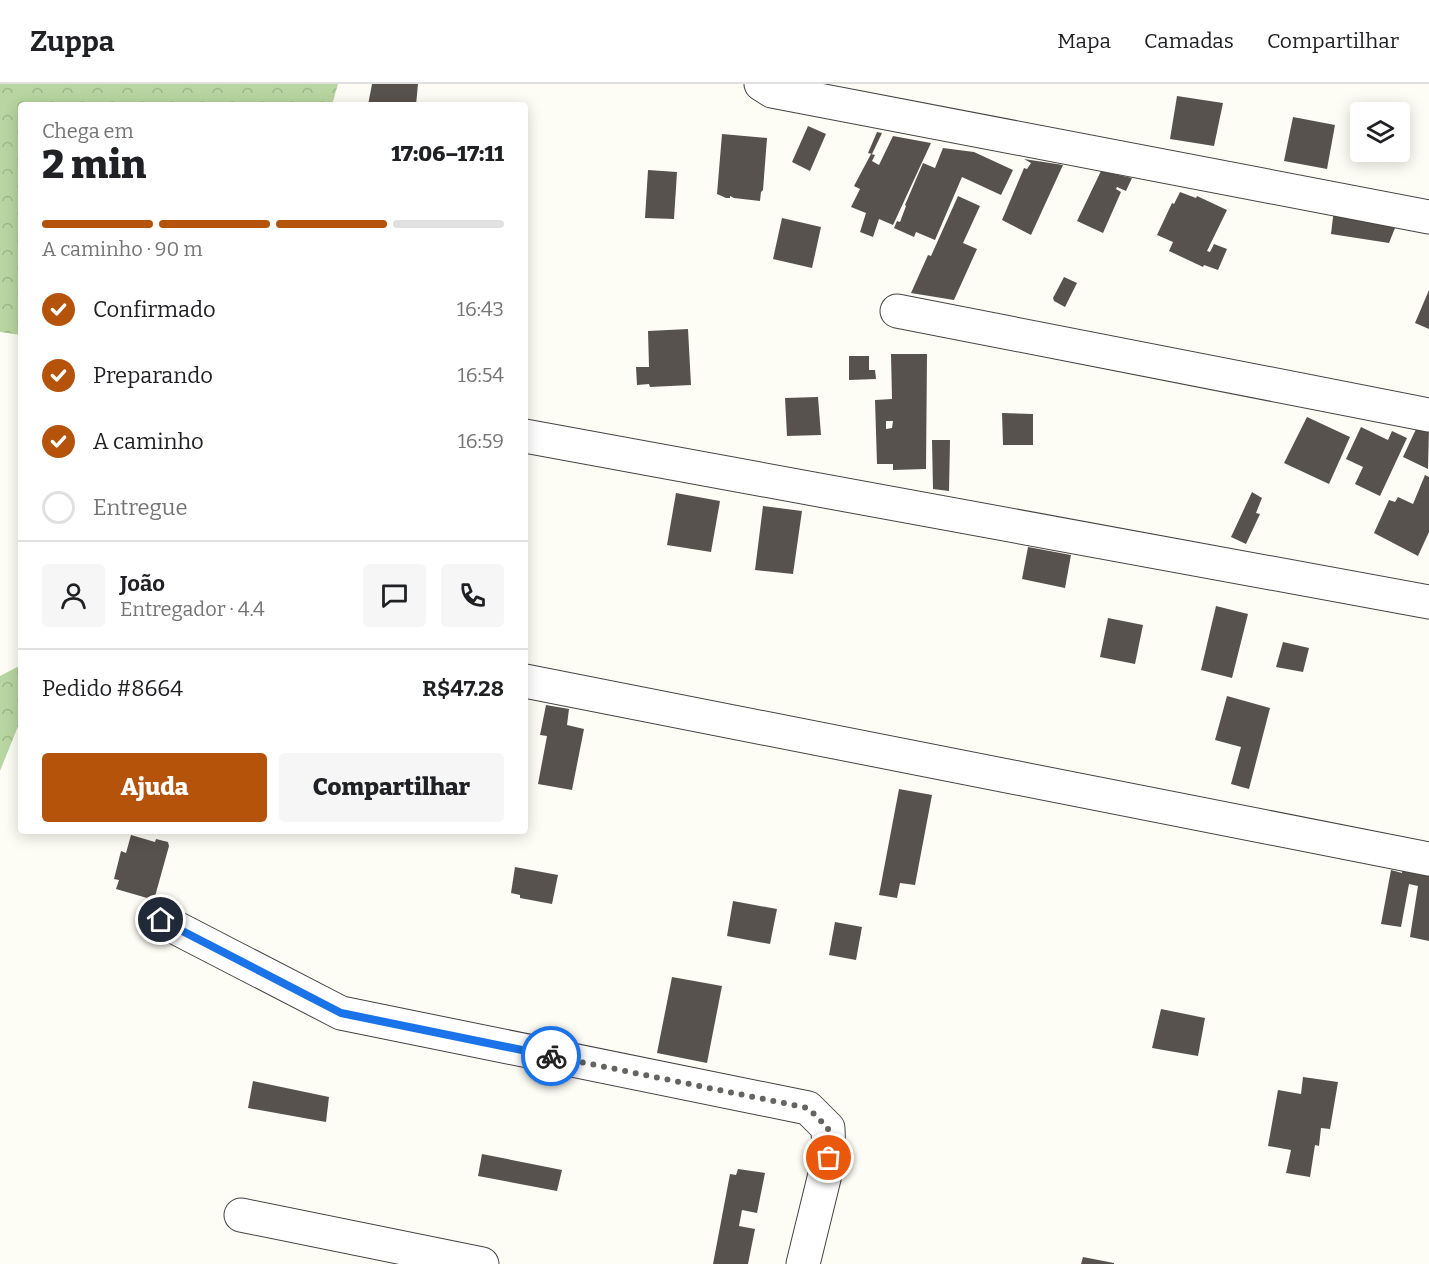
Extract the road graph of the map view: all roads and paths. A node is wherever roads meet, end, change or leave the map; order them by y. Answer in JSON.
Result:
{"nodes":[{"id":1,"x":761,"y":84,"type":"edge"},
{"id":2,"x":1429,"y":218,"type":"edge"},
{"id":3,"x":897,"y":311,"type":"dead end"},
{"id":4,"x":1429,"y":415,"type":"edge"},
{"id":5,"x":528,"y":437,"type":"edge"},
{"id":6,"x":1429,"y":602,"type":"edge"},
{"id":7,"x":528,"y":682,"type":"edge"},
{"id":8,"x":1429,"y":859,"type":"edge"},
{"id":9,"x":161,"y":920,"type":"dead end"},
{"id":10,"x":242,"y":1215,"type":"dead end"},
{"id":11,"x":483,"y":1264,"type":"edge"},
{"id":12,"x":803,"y":1264,"type":"edge"}],
"edges":[{"from":1,"to":2,"type":"street"},
{"from":3,"to":4,"type":"street"},
{"from":5,"to":6,"type":"street"},
{"from":7,"to":8,"type":"street"},
{"from":9,"to":12,"type":"street"},
{"from":10,"to":11,"type":"street"}]}
